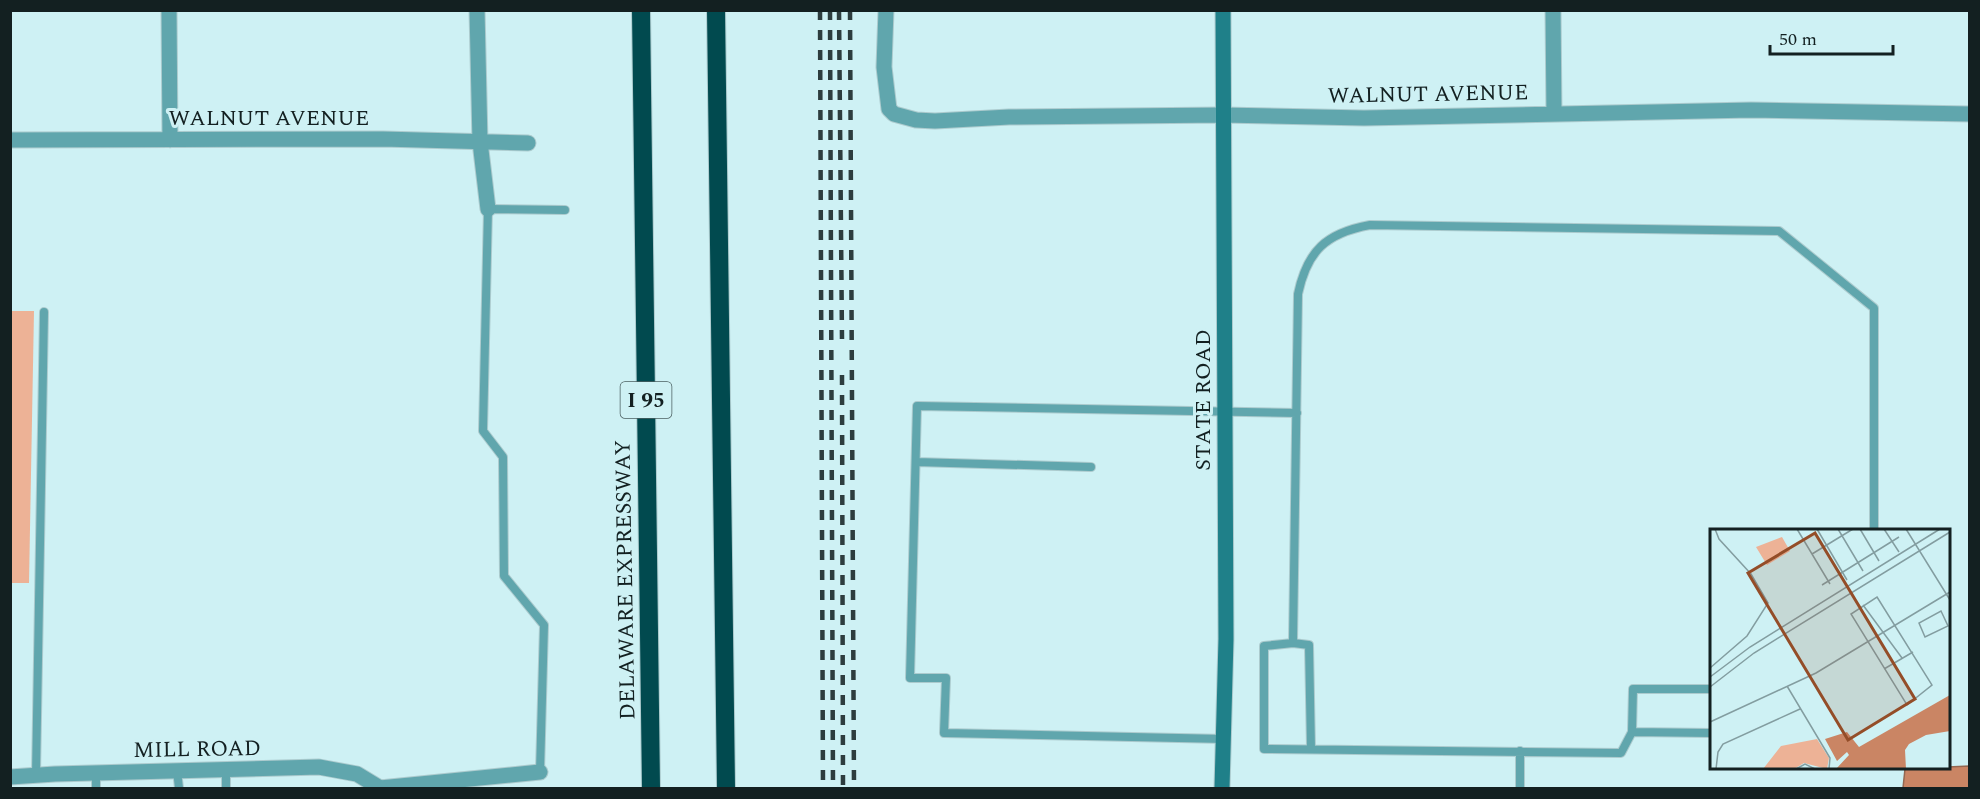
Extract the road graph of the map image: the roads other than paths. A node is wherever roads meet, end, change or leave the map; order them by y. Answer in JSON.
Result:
{"nodes":[{"id":1,"x":170,"y":10,"type":"edge"},
{"id":2,"x":477,"y":10,"type":"edge"},
{"id":3,"x":641,"y":10,"type":"edge"},
{"id":4,"x":716,"y":10,"type":"edge"},
{"id":5,"x":886,"y":10,"type":"edge"},
{"id":6,"x":1223,"y":10,"type":"edge"},
{"id":7,"x":1553,"y":10,"type":"edge"},
{"id":8,"x":1554,"y":114,"type":"junction"},
{"id":9,"x":1970,"y":114,"type":"edge"},
{"id":10,"x":1223,"y":115,"type":"junction"},
{"id":11,"x":10,"y":140,"type":"edge"},
{"id":12,"x":170,"y":140,"type":"junction"},
{"id":13,"x":480,"y":142,"type":"junction"},
{"id":14,"x":528,"y":143,"type":"dead end"},
{"id":15,"x":488,"y":209,"type":"junction"},
{"id":16,"x":565,"y":210,"type":"dead end"},
{"id":17,"x":44,"y":312,"type":"dead end"},
{"id":18,"x":1224,"y":411,"type":"junction"},
{"id":19,"x":1297,"y":412,"type":"junction"},
{"id":20,"x":916,"y":462,"type":"junction"},
{"id":21,"x":1091,"y":467,"type":"dead end"},
{"id":22,"x":1874,"y":529,"type":"edge"},
{"id":23,"x":1293,"y":643,"type":"junction"},
{"id":24,"x":1710,"y":689,"type":"edge"},
{"id":25,"x":1632,"y":732,"type":"junction"},
{"id":26,"x":1710,"y":733,"type":"edge"},
{"id":27,"x":1225,"y":739,"type":"junction"},
{"id":28,"x":1311,"y":749,"type":"junction"},
{"id":29,"x":1520,"y":752,"type":"junction"},
{"id":30,"x":226,"y":770,"type":"junction"},
{"id":31,"x":177,"y":771,"type":"junction"},
{"id":32,"x":540,"y":772,"type":"joint"},
{"id":33,"x":96,"y":773,"type":"junction"},
{"id":34,"x":36,"y":775,"type":"junction"},
{"id":35,"x":10,"y":777,"type":"edge"},
{"id":36,"x":380,"y":788,"type":"edge"},
{"id":37,"x":96,"y":789,"type":"edge"},
{"id":38,"x":179,"y":789,"type":"edge"},
{"id":39,"x":226,"y":789,"type":"edge"},
{"id":40,"x":651,"y":789,"type":"edge"},
{"id":41,"x":726,"y":789,"type":"edge"},
{"id":42,"x":1222,"y":789,"type":"edge"},
{"id":43,"x":1520,"y":789,"type":"edge"}],
"edges":[{"from":1,"to":12,"type":"street"},
{"from":2,"to":13,"type":"street"},
{"from":3,"to":40,"type":"highway","name":"DELAWARE EXPRESSWAY","number":"I 95"},
{"from":4,"to":41,"type":"highway"},
{"from":5,"to":10,"type":"street","name":"WALNUT AVENUE"},
{"from":6,"to":10,"type":"main road","name":"STATE ROAD"},
{"from":7,"to":8,"type":"street"},
{"from":8,"to":9,"type":"street","name":"WALNUT AVENUE"},
{"from":8,"to":10,"type":"street","name":"WALNUT AVENUE"},
{"from":10,"to":18,"type":"main road","name":"STATE ROAD"},
{"from":11,"to":12,"type":"street","name":"WALNUT AVENUE"},
{"from":12,"to":13,"type":"street","name":"WALNUT AVENUE"},
{"from":13,"to":14,"type":"street","name":"WALNUT AVENUE"},
{"from":13,"to":15,"type":"street"},
{"from":15,"to":16,"type":"lane"},
{"from":15,"to":32,"type":"lane"},
{"from":17,"to":34,"type":"lane"},
{"from":18,"to":19,"type":"lane"},
{"from":18,"to":20,"type":"lane"},
{"from":18,"to":27,"type":"main road","name":"STATE ROAD"},
{"from":19,"to":22,"type":"lane"},
{"from":19,"to":23,"type":"lane"},
{"from":20,"to":21,"type":"lane"},
{"from":20,"to":27,"type":"lane"},
{"from":23,"to":28,"type":"lane"},
{"from":23,"to":28,"type":"lane"},
{"from":24,"to":25,"type":"lane"},
{"from":25,"to":26,"type":"lane"},
{"from":25,"to":29,"type":"lane"},
{"from":27,"to":42,"type":"main road","name":"STATE ROAD"},
{"from":28,"to":29,"type":"lane"},
{"from":29,"to":43,"type":"lane"},
{"from":30,"to":31,"type":"street","name":"MILL ROAD"},
{"from":30,"to":36,"type":"street","name":"MILL ROAD"},
{"from":30,"to":39,"type":"lane"},
{"from":31,"to":33,"type":"street","name":"MILL ROAD"},
{"from":31,"to":38,"type":"lane"},
{"from":32,"to":36,"type":"street"},
{"from":33,"to":34,"type":"street","name":"MILL ROAD"},
{"from":33,"to":37,"type":"lane"},
{"from":34,"to":35,"type":"street","name":"MILL ROAD"}]}
